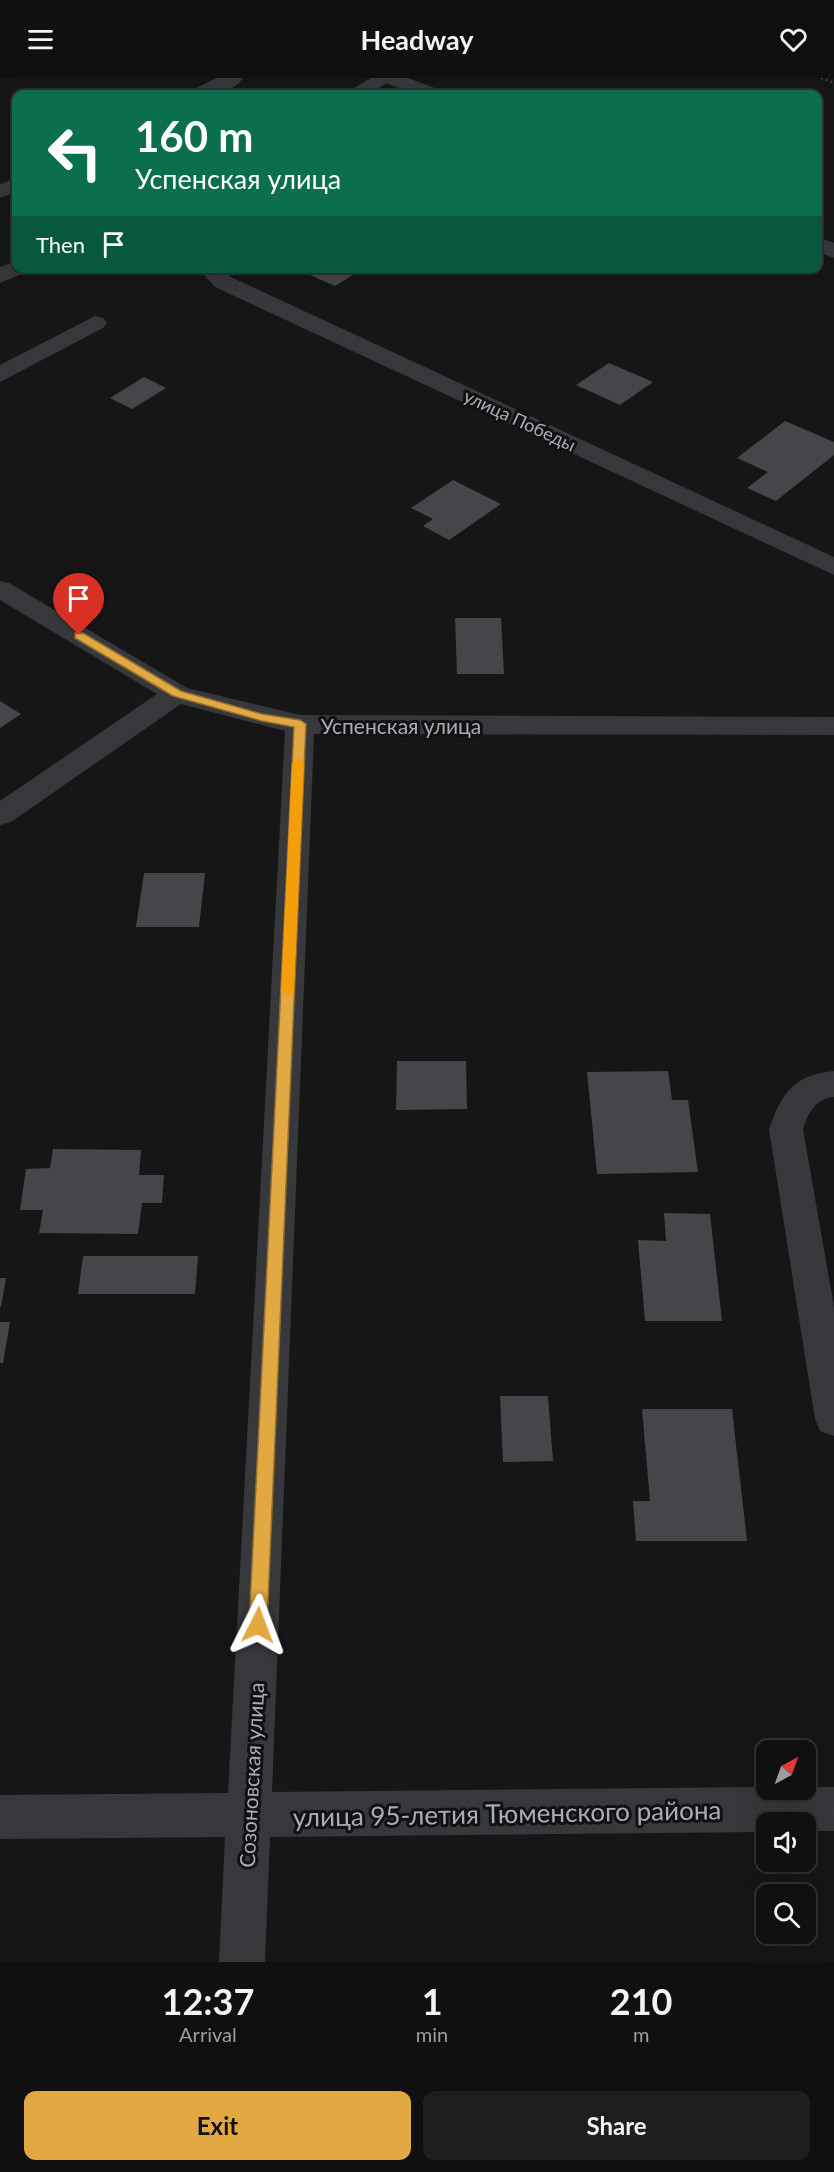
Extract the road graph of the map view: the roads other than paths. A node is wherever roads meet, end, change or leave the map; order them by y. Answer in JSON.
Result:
{"nodes":[{"id":1,"x":233,"y":78,"type":"edge"},
{"id":2,"x":388,"y":78,"type":"edge"},
{"id":3,"x":208,"y":90,"type":"edge"},
{"id":4,"x":362,"y":90,"type":"edge"},
{"id":5,"x":422,"y":90,"type":"edge"},
{"id":6,"x":214,"y":273,"type":"edge"},
{"id":7,"x":95,"y":323,"type":"dead end"},
{"id":8,"x":0,"y":375,"type":"edge"},
{"id":9,"x":834,"y":567,"type":"edge"},
{"id":10,"x":0,"y":589,"type":"edge"},
{"id":11,"x":177,"y":694,"type":"junction"},
{"id":12,"x":300,"y":724,"type":"junction"},
{"id":13,"x":834,"y":726,"type":"edge"},
{"id":14,"x":0,"y":815,"type":"edge"},
{"id":15,"x":834,"y":1084,"type":"edge"},
{"id":16,"x":834,"y":1419,"type":"edge"},
{"id":17,"x":834,"y":1809,"type":"edge"},
{"id":18,"x":249,"y":1815,"type":"junction"},
{"id":19,"x":0,"y":1816,"type":"edge"},
{"id":20,"x":242,"y":1962,"type":"edge"}],
"edges":[{"from":1,"to":3,"type":"street"},
{"from":2,"to":4,"type":"street"},
{"from":2,"to":5,"type":"street"},
{"from":6,"to":9,"type":"street","name":"улица Победы"},
{"from":7,"to":8,"type":"street"},
{"from":10,"to":11,"type":"street","name":"Успенская улица"},
{"from":11,"to":12,"type":"street","name":"Успенская улица"},
{"from":11,"to":14,"type":"street"},
{"from":12,"to":13,"type":"street","name":"Успенская улица"},
{"from":12,"to":18,"type":"street","name":"Созоновская улица"},
{"from":15,"to":16,"type":"street"},
{"from":17,"to":18,"type":"street","name":"улица 95-летия Тюменского района"},
{"from":18,"to":19,"type":"street","name":"улица 95-летия Тюменского района"},
{"from":18,"to":20,"type":"street","name":"Созоновская улица"}]}
